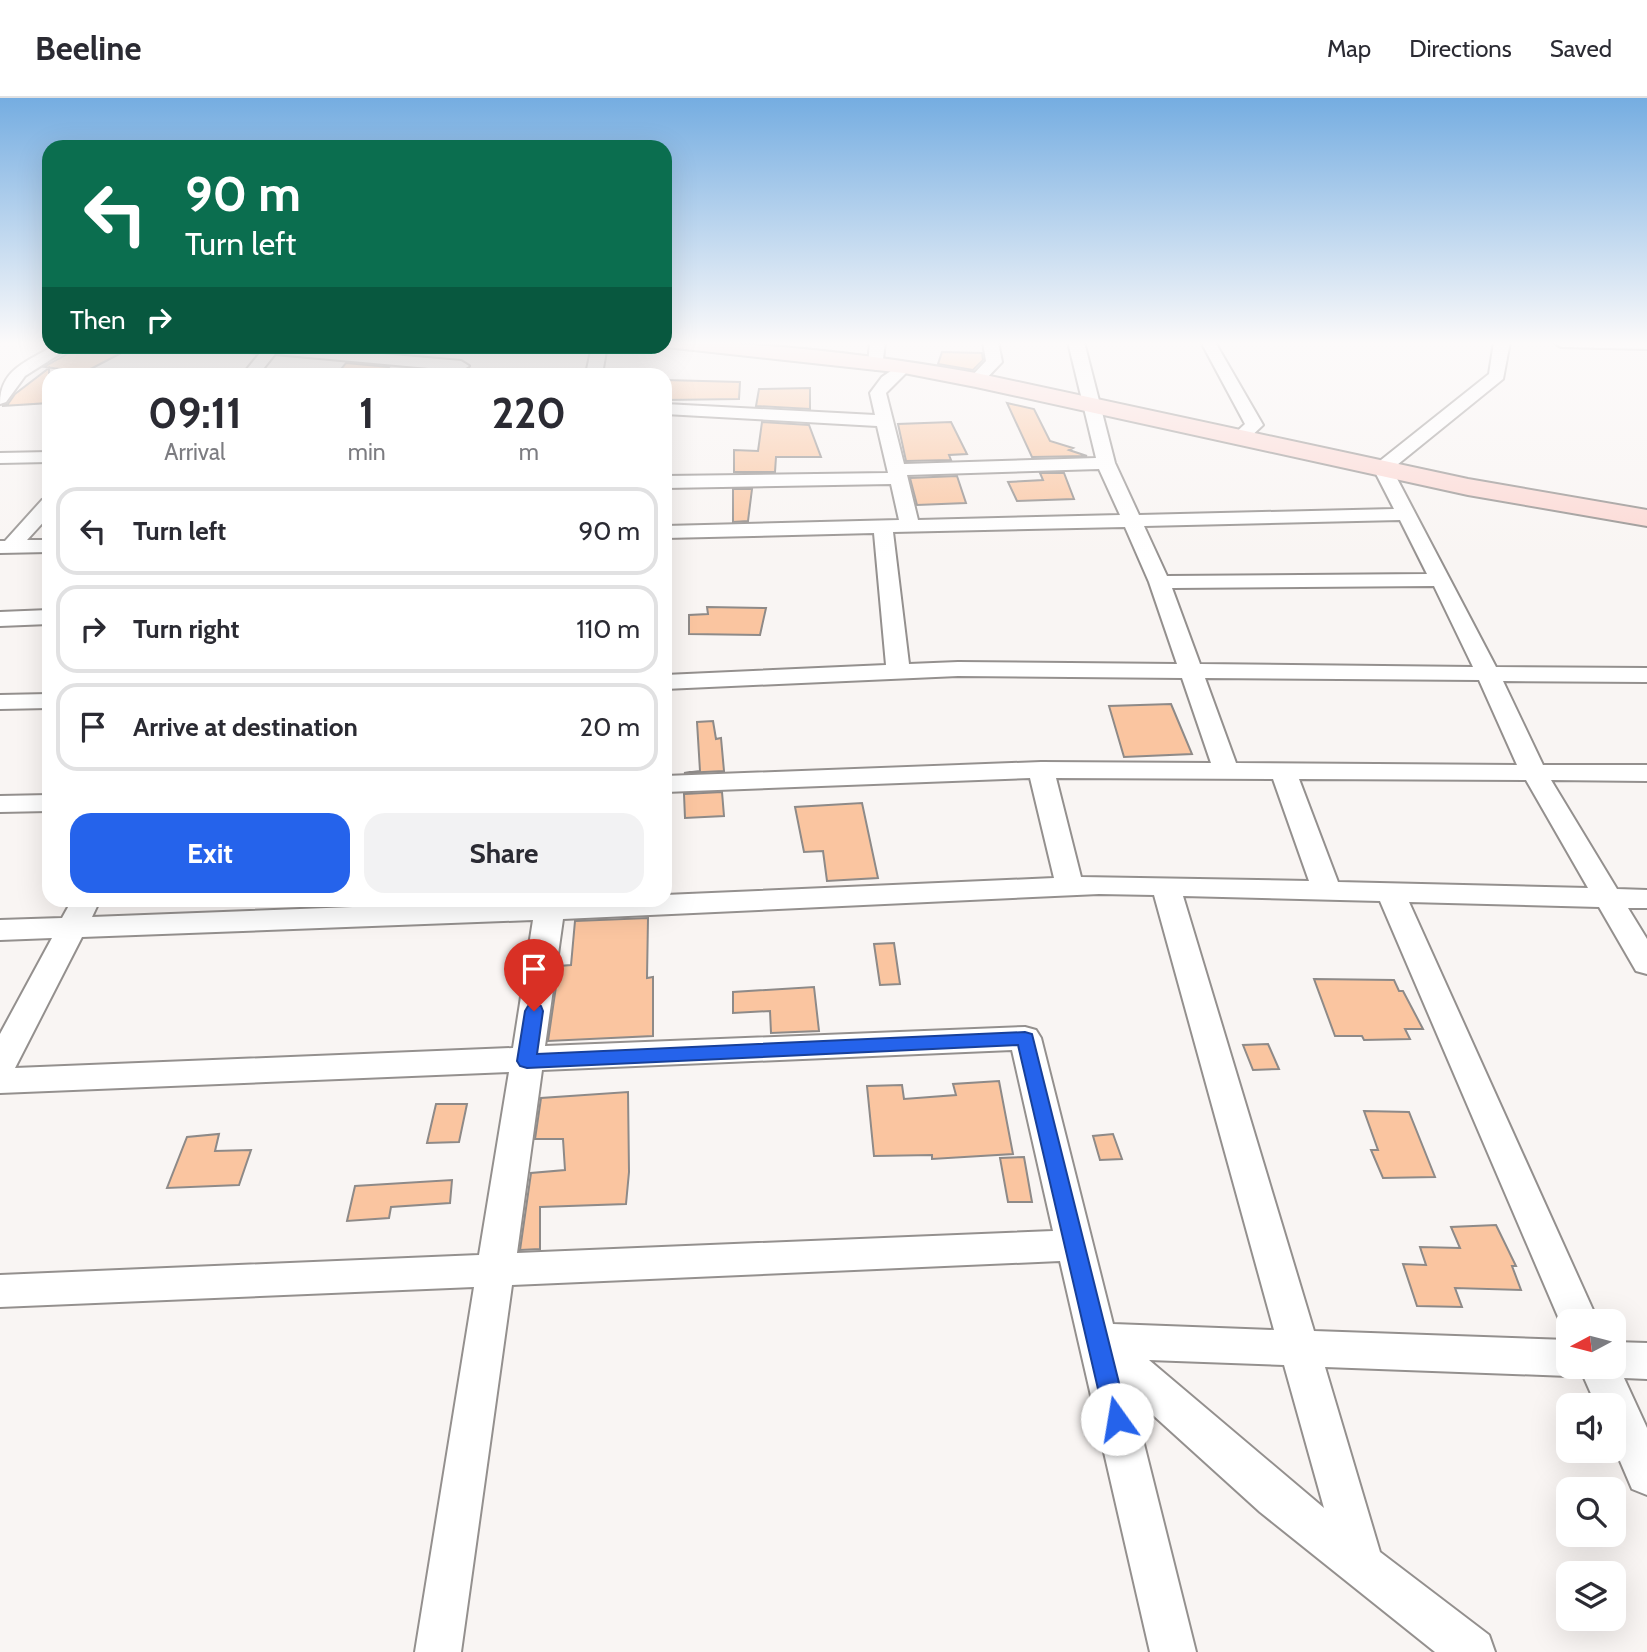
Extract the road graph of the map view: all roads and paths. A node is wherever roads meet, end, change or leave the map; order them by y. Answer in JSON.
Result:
{"nodes":[{"id":1,"x":765,"y":415,"type":"edge"},
{"id":2,"x":882,"y":415,"type":"edge"},
{"id":3,"x":1093,"y":415,"type":"edge"},
{"id":4,"x":1138,"y":415,"type":"edge"},
{"id":5,"x":1248,"y":415,"type":"edge"},
{"id":6,"x":1449,"y":415,"type":"edge"},
{"id":7,"x":883,"y":421,"type":"junction"},
{"id":8,"x":1240,"y":437,"type":"junction"},
{"id":9,"x":42,"y":457,"type":"edge"},
{"id":10,"x":0,"y":458,"type":"edge"},
{"id":11,"x":1106,"y":463,"type":"junction"},
{"id":12,"x":1382,"y":468,"type":"junction"},
{"id":13,"x":896,"y":474,"type":"junction"},
{"id":14,"x":672,"y":482,"type":"edge"},
{"id":15,"x":42,"y":511,"type":"edge"},
{"id":16,"x":1405,"y":514,"type":"junction"},
{"id":17,"x":1647,"y":518,"type":"edge"},
{"id":18,"x":1132,"y":521,"type":"junction"},
{"id":19,"x":910,"y":526,"type":"junction"},
{"id":20,"x":883,"y":527,"type":"junction"},
{"id":21,"x":672,"y":532,"type":"edge"},
{"id":22,"x":42,"y":546,"type":"edge"},
{"id":23,"x":5,"y":547,"type":"edge"},
{"id":24,"x":1442,"y":580,"type":"junction"},
{"id":25,"x":1160,"y":582,"type":"junction"},
{"id":26,"x":42,"y":617,"type":"edge"},
{"id":27,"x":0,"y":619,"type":"edge"},
{"id":28,"x":1190,"y":671,"type":"junction"},
{"id":29,"x":898,"y":672,"type":"junction"},
{"id":30,"x":1489,"y":674,"type":"junction"},
{"id":31,"x":1647,"y":676,"type":"edge"},
{"id":32,"x":672,"y":682,"type":"edge"},
{"id":33,"x":42,"y":701,"type":"edge"},
{"id":34,"x":0,"y":702,"type":"edge"},
{"id":35,"x":1041,"y":770,"type":"junction"},
{"id":36,"x":1226,"y":770,"type":"junction"},
{"id":37,"x":1283,"y":771,"type":"junction"},
{"id":38,"x":1533,"y":771,"type":"junction"},
{"id":39,"x":1647,"y":773,"type":"edge"},
{"id":40,"x":672,"y":784,"type":"edge"},
{"id":41,"x":42,"y":803,"type":"edge"},
{"id":42,"x":0,"y":804,"type":"edge"},
{"id":43,"x":1070,"y":887,"type":"junction"},
{"id":44,"x":1166,"y":887,"type":"junction"},
{"id":45,"x":1327,"y":891,"type":"junction"},
{"id":46,"x":1391,"y":893,"type":"junction"},
{"id":47,"x":1608,"y":899,"type":"junction"},
{"id":48,"x":1647,"y":899,"type":"edge"},
{"id":49,"x":672,"y":901,"type":"edge"},
{"id":50,"x":82,"y":907,"type":"edge"},
{"id":51,"x":507,"y":907,"type":"edge"},
{"id":52,"x":550,"y":907,"type":"edge"},
{"id":53,"x":72,"y":927,"type":"junction"},
{"id":54,"x":0,"y":930,"type":"edge"},
{"id":55,"x":1647,"y":964,"type":"edge"},
{"id":56,"x":527,"y":1061,"type":"junction"},
{"id":57,"x":0,"y":1065,"type":"edge"},
{"id":58,"x":0,"y":1081,"type":"edge"},
{"id":59,"x":1075,"y":1245,"type":"junction"},
{"id":60,"x":495,"y":1270,"type":"junction"},
{"id":61,"x":0,"y":1291,"type":"edge"},
{"id":62,"x":1574,"y":1309,"type":"edge"},
{"id":63,"x":1098,"y":1341,"type":"junction"},
{"id":64,"x":1299,"y":1348,"type":"junction"},
{"id":65,"x":1556,"y":1358,"type":"edge"},
{"id":66,"x":1626,"y":1360,"type":"edge"},
{"id":67,"x":1647,"y":1361,"type":"edge"},
{"id":68,"x":1604,"y":1379,"type":"edge"},
{"id":69,"x":1647,"y":1475,"type":"edge"},
{"id":70,"x":1362,"y":1565,"type":"junction"},
{"id":71,"x":438,"y":1652,"type":"edge"},
{"id":72,"x":1173,"y":1652,"type":"edge"},
{"id":73,"x":1472,"y":1652,"type":"edge"}],
"edges":[{"from":1,"to":7,"type":"street"},
{"from":2,"to":7,"type":"street"},
{"from":3,"to":11,"type":"street"},
{"from":4,"to":8,"type":"street"},
{"from":5,"to":8,"type":"street"},
{"from":6,"to":12,"type":"street"},
{"from":7,"to":13,"type":"street"},
{"from":8,"to":12,"type":"street"},
{"from":9,"to":10,"type":"street"},
{"from":11,"to":13,"type":"street"},
{"from":11,"to":18,"type":"street"},
{"from":12,"to":16,"type":"street"},
{"from":12,"to":17,"type":"street"},
{"from":13,"to":14,"type":"street"},
{"from":13,"to":19,"type":"street"},
{"from":15,"to":23,"type":"street"},
{"from":16,"to":18,"type":"street"},
{"from":16,"to":24,"type":"street"},
{"from":18,"to":19,"type":"street"},
{"from":18,"to":25,"type":"street"},
{"from":19,"to":20,"type":"street"},
{"from":20,"to":21,"type":"street"},
{"from":20,"to":29,"type":"street"},
{"from":22,"to":23,"type":"street"},
{"from":24,"to":25,"type":"street"},
{"from":24,"to":30,"type":"street"},
{"from":25,"to":28,"type":"street"},
{"from":26,"to":27,"type":"street"},
{"from":28,"to":29,"type":"street"},
{"from":28,"to":30,"type":"street"},
{"from":28,"to":36,"type":"street"},
{"from":29,"to":32,"type":"street"},
{"from":30,"to":31,"type":"street"},
{"from":30,"to":38,"type":"street"},
{"from":33,"to":34,"type":"street"},
{"from":35,"to":36,"type":"street"},
{"from":35,"to":40,"type":"street"},
{"from":35,"to":43,"type":"street"},
{"from":36,"to":37,"type":"street"},
{"from":37,"to":38,"type":"street"},
{"from":37,"to":45,"type":"street"},
{"from":38,"to":39,"type":"street"},
{"from":38,"to":47,"type":"street"},
{"from":41,"to":42,"type":"street"},
{"from":43,"to":44,"type":"street"},
{"from":43,"to":49,"type":"street"},
{"from":44,"to":45,"type":"street"},
{"from":44,"to":64,"type":"street"},
{"from":45,"to":46,"type":"street"},
{"from":46,"to":47,"type":"street"},
{"from":46,"to":62,"type":"street"},
{"from":47,"to":48,"type":"street"},
{"from":47,"to":55,"type":"street"},
{"from":50,"to":53,"type":"street"},
{"from":51,"to":53,"type":"street"},
{"from":52,"to":56,"type":"street"},
{"from":53,"to":54,"type":"street"},
{"from":53,"to":57,"type":"street"},
{"from":56,"to":58,"type":"street"},
{"from":56,"to":59,"type":"street"},
{"from":56,"to":60,"type":"street"},
{"from":59,"to":60,"type":"street"},
{"from":59,"to":63,"type":"street"},
{"from":60,"to":61,"type":"street"},
{"from":60,"to":71,"type":"street"},
{"from":63,"to":64,"type":"street"},
{"from":63,"to":70,"type":"street"},
{"from":63,"to":72,"type":"street"},
{"from":64,"to":65,"type":"street"},
{"from":64,"to":70,"type":"street"},
{"from":66,"to":67,"type":"street"},
{"from":68,"to":69,"type":"street"},
{"from":70,"to":73,"type":"street"}]}
